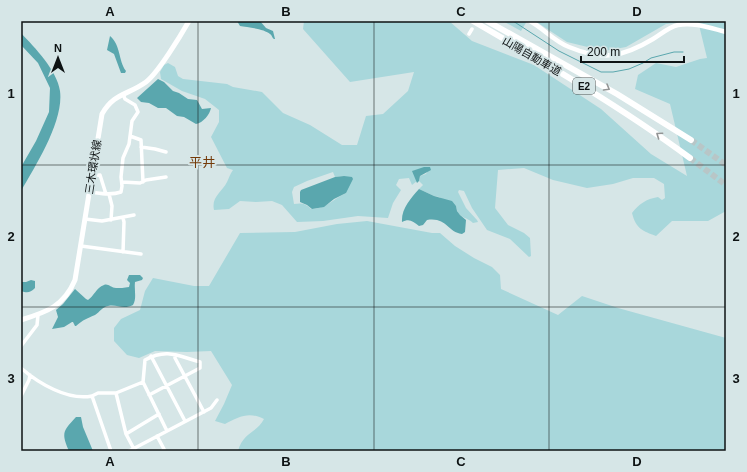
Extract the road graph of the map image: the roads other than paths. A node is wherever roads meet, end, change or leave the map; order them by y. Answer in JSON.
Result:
{"nodes":[{"id":1,"x":189,"y":21,"type":"edge"},
{"id":2,"x":472,"y":21,"type":"edge"},
{"id":3,"x":487,"y":21,"type":"edge"},
{"id":4,"x":530,"y":21,"type":"edge"},
{"id":5,"x":472,"y":29,"type":"dead end"},
{"id":6,"x":726,"y":32,"type":"edge"},
{"id":7,"x":469,"y":34,"type":"dead end"},
{"id":8,"x":123,"y":94,"type":"junction"},
{"id":9,"x":130,"y":136,"type":"junction"},
{"id":10,"x":691,"y":140,"type":"tunnel mouth"},
{"id":11,"x":142,"y":147,"type":"junction"},
{"id":12,"x":166,"y":152,"type":"dead end"},
{"id":13,"x":690,"y":158,"type":"tunnel mouth"},
{"id":14,"x":91,"y":176,"type":"junction"},
{"id":15,"x":166,"y":177,"type":"dead end"},
{"id":16,"x":122,"y":182,"type":"junction"},
{"id":17,"x":143,"y":182,"type":"junction"},
{"id":18,"x":89,"y":192,"type":"junction"},
{"id":19,"x":108,"y":194,"type":"junction"},
{"id":20,"x":134,"y":215,"type":"dead end"},
{"id":21,"x":123,"y":218,"type":"junction"},
{"id":22,"x":85,"y":219,"type":"junction"},
{"id":23,"x":110,"y":220,"type":"junction"},
{"id":24,"x":81,"y":246,"type":"junction"},
{"id":25,"x":123,"y":252,"type":"junction"},
{"id":26,"x":142,"y":254,"type":"dead end"},
{"id":27,"x":38,"y":315,"type":"junction"},
{"id":28,"x":21,"y":320,"type":"edge"},
{"id":29,"x":21,"y":346,"type":"edge"},
{"id":30,"x":175,"y":355,"type":"junction"},
{"id":31,"x":151,"y":356,"type":"junction"},
{"id":32,"x":21,"y":368,"type":"edge"},
{"id":33,"x":30,"y":376,"type":"junction"},
{"id":34,"x":185,"y":376,"type":"junction"},
{"id":35,"x":142,"y":382,"type":"junction"},
{"id":36,"x":166,"y":386,"type":"junction"},
{"id":37,"x":116,"y":394,"type":"junction"},
{"id":38,"x":149,"y":395,"type":"junction"},
{"id":39,"x":21,"y":396,"type":"edge"},
{"id":40,"x":92,"y":396,"type":"junction"},
{"id":41,"x":217,"y":400,"type":"dead end"},
{"id":42,"x":204,"y":412,"type":"junction"},
{"id":43,"x":159,"y":414,"type":"junction"},
{"id":44,"x":185,"y":422,"type":"junction"},
{"id":45,"x":168,"y":431,"type":"junction"},
{"id":46,"x":126,"y":434,"type":"junction"},
{"id":47,"x":157,"y":436,"type":"junction"},
{"id":48,"x":134,"y":450,"type":"edge"},
{"id":49,"x":111,"y":451,"type":"edge"},
{"id":50,"x":128,"y":451,"type":"edge"},
{"id":51,"x":162,"y":451,"type":"edge"}],
"edges":[{"from":1,"to":8,"type":"main road","name":"三木環状線"},
{"from":13,"to":2,"type":"highway","name":"山陽自動車道","number":"E2","one_way":true},
{"from":3,"to":10,"type":"highway","name":"山陽自動車道","number":"E2","one_way":true},
{"from":4,"to":6,"type":"street"},
{"from":5,"to":7,"type":"street"},
{"from":8,"to":9,"type":"street"},
{"from":8,"to":14,"type":"main road","name":"三木環状線"},
{"from":9,"to":11,"type":"street"},
{"from":9,"to":16,"type":"street"},
{"from":11,"to":12,"type":"street"},
{"from":11,"to":17,"type":"street"},
{"from":14,"to":18,"type":"main road","name":"三木環状線"},
{"from":14,"to":19,"type":"street"},
{"from":15,"to":17,"type":"street"},
{"from":16,"to":17,"type":"street"},
{"from":16,"to":19,"type":"street"},
{"from":18,"to":19,"type":"street"},
{"from":18,"to":22,"type":"main road","name":"三木環状線"},
{"from":19,"to":23,"type":"street"},
{"from":20,"to":21,"type":"street"},
{"from":21,"to":23,"type":"street"},
{"from":21,"to":25,"type":"street"},
{"from":22,"to":23,"type":"street"},
{"from":22,"to":24,"type":"main road","name":"三木環状線"},
{"from":24,"to":25,"type":"street"},
{"from":24,"to":27,"type":"main road","name":"三木環状線"},
{"from":25,"to":26,"type":"street"},
{"from":27,"to":28,"type":"main road","name":"三木環状線"},
{"from":27,"to":29,"type":"street"},
{"from":30,"to":31,"type":"street"},
{"from":30,"to":34,"type":"street"},
{"from":30,"to":34,"type":"street"},
{"from":31,"to":35,"type":"street"},
{"from":31,"to":36,"type":"street"},
{"from":32,"to":33,"type":"street"},
{"from":33,"to":39,"type":"street"},
{"from":33,"to":40,"type":"street"},
{"from":34,"to":36,"type":"street"},
{"from":34,"to":42,"type":"street"},
{"from":35,"to":37,"type":"street"},
{"from":35,"to":38,"type":"street"},
{"from":36,"to":38,"type":"street"},
{"from":36,"to":44,"type":"street"},
{"from":37,"to":40,"type":"street"},
{"from":37,"to":46,"type":"street"},
{"from":38,"to":43,"type":"street"},
{"from":40,"to":49,"type":"street"},
{"from":41,"to":42,"type":"street"},
{"from":42,"to":44,"type":"street"},
{"from":43,"to":45,"type":"street"},
{"from":43,"to":46,"type":"street"},
{"from":44,"to":45,"type":"street"},
{"from":45,"to":47,"type":"street"},
{"from":46,"to":48,"type":"street"},
{"from":47,"to":48,"type":"street"},
{"from":47,"to":51,"type":"street"},
{"from":48,"to":50,"type":"street"}]}
